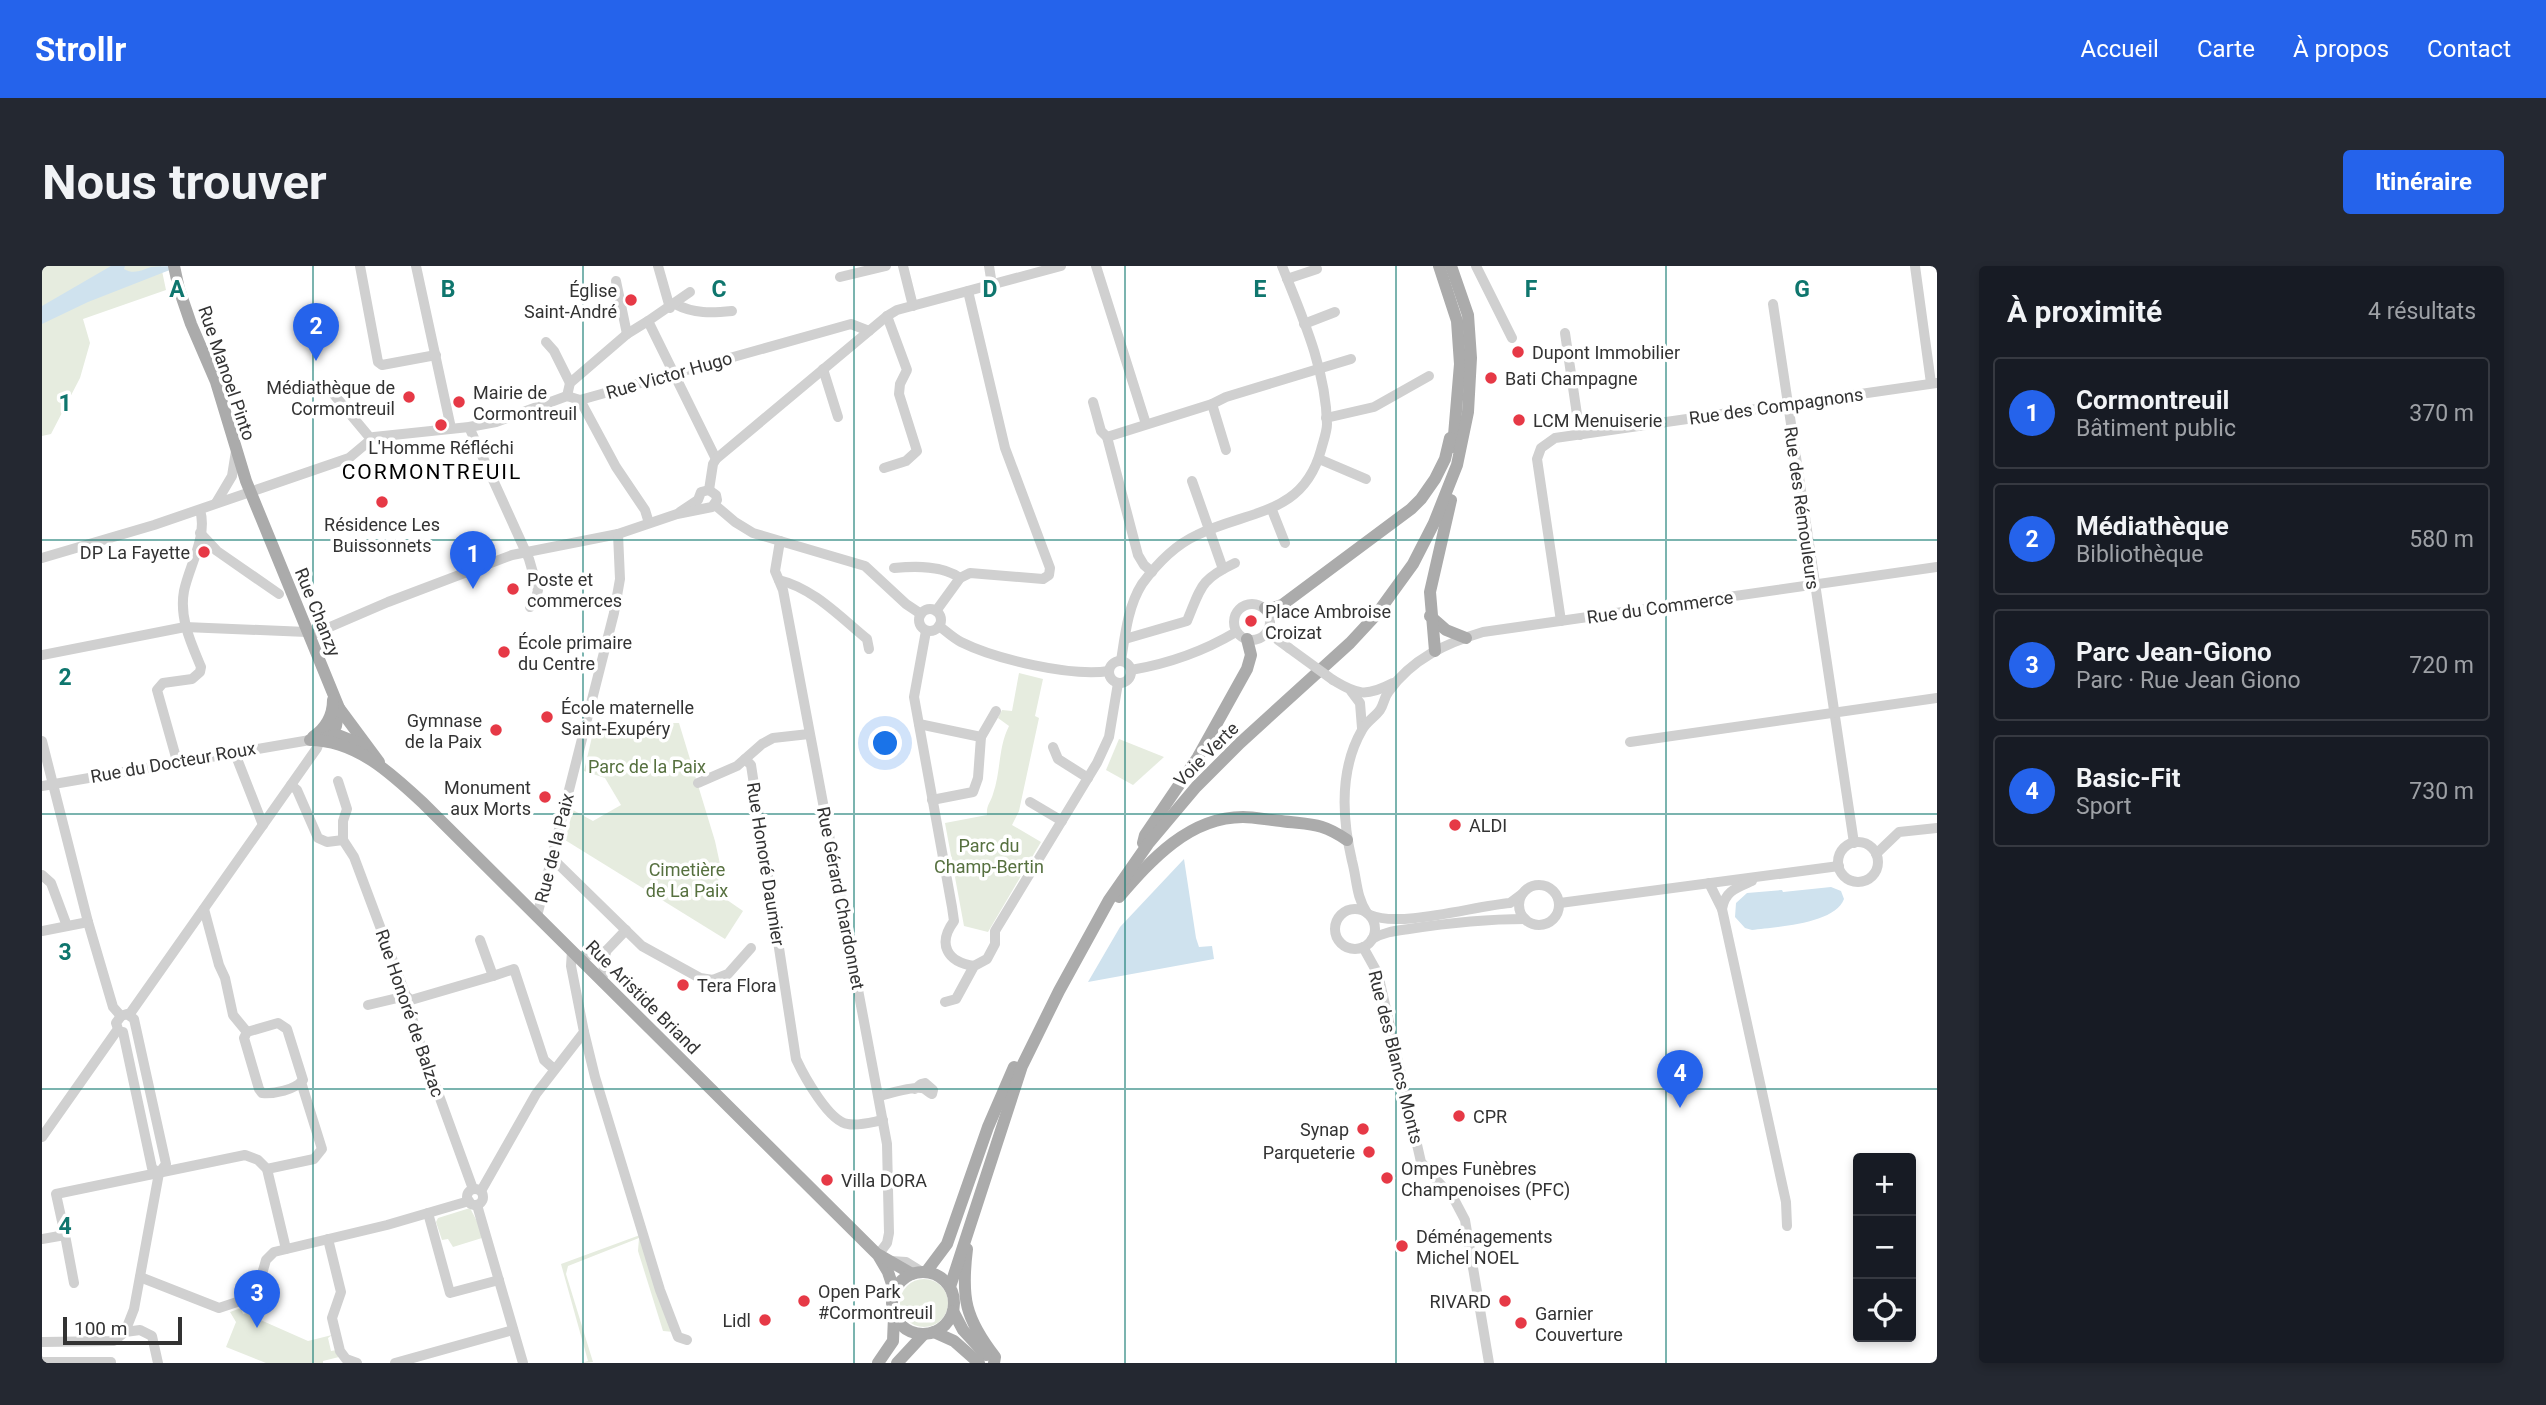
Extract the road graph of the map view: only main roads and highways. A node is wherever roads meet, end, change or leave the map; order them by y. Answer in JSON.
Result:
{"nodes":[{"id":1,"x":1439,"y":266,"type":"edge"},
{"id":2,"x":1451,"y":266,"type":"edge"},
{"id":3,"x":174,"y":269,"type":"edge"},
{"id":4,"x":1454,"y":428,"type":"junction"},
{"id":5,"x":1457,"y":465,"type":"junction"},
{"id":6,"x":250,"y":491,"type":"joint"},
{"id":7,"x":1265,"y":608,"type":"road end"},
{"id":8,"x":1430,"y":616,"type":"junction"},
{"id":9,"x":1241,"y":636,"type":"road end"},
{"id":10,"x":1466,"y":638,"type":"road end"},
{"id":11,"x":1435,"y":651,"type":"road end"},
{"id":12,"x":337,"y":706,"type":"junction"},
{"id":13,"x":349,"y":732,"type":"junction"},
{"id":14,"x":311,"y":740,"type":"junction"},
{"id":15,"x":369,"y":754,"type":"junction"},
{"id":16,"x":1347,"y":840,"type":"road end"},
{"id":17,"x":1143,"y":843,"type":"junction"},
{"id":18,"x":1088,"y":936,"type":"junction"},
{"id":19,"x":965,"y":1242,"type":"junction"},
{"id":20,"x":878,"y":1255,"type":"junction"},
{"id":21,"x":920,"y":1272,"type":"junction"},
{"id":22,"x":950,"y":1287,"type":"junction"},
{"id":23,"x":894,"y":1290,"type":"junction"},
{"id":24,"x":953,"y":1311,"type":"junction"},
{"id":25,"x":894,"y":1315,"type":"junction"},
{"id":26,"x":929,"y":1333,"type":"junction"},
{"id":27,"x":900,"y":1362,"type":"edge"},
{"id":28,"x":878,"y":1363,"type":"edge"},
{"id":29,"x":979,"y":1363,"type":"edge"},
{"id":30,"x":994,"y":1363,"type":"edge"}],
"edges":[{"from":1,"to":4,"type":"main road","name":"Voie Verte"},
{"from":2,"to":5,"type":"main road","name":"Voie Verte"},
{"from":3,"to":6,"type":"main road","name":"Rue Manoel Pinto"},
{"from":4,"to":7,"type":"main road"},
{"from":4,"to":17,"type":"main road","name":"Voie Verte"},
{"from":5,"to":8,"type":"main road"},
{"from":5,"to":18,"type":"main road","name":"Voie Verte"},
{"from":6,"to":12,"type":"main road","name":"Rue Chanzy"},
{"from":8,"to":10,"type":"main road"},
{"from":8,"to":11,"type":"main road"},
{"from":9,"to":17,"type":"main road"},
{"from":12,"to":13,"type":"main road","name":"Rue Chanzy"},
{"from":12,"to":14,"type":"main road"},
{"from":12,"to":14,"type":"main road"},
{"from":13,"to":14,"type":"main road"},
{"from":13,"to":15,"type":"main road"},
{"from":14,"to":15,"type":"main road"},
{"from":15,"to":20,"type":"main road","name":"Rue Aristide Briand"},
{"from":16,"to":18,"type":"main road"},
{"from":17,"to":21,"type":"main road","name":"Voie Verte"},
{"from":18,"to":19,"type":"main road","name":"Voie Verte"},
{"from":19,"to":22,"type":"main road","name":"Voie Verte"},
{"from":19,"to":30,"type":"main road"},
{"from":20,"to":21,"type":"main road","name":"Rue Aristide Briand"},
{"from":20,"to":23,"type":"main road","name":"Rue Aristide Briand"},
{"from":21,"to":22,"type":"main road"},
{"from":21,"to":23,"type":"main road"},
{"from":22,"to":24,"type":"main road"},
{"from":23,"to":25,"type":"main road"},
{"from":24,"to":26,"type":"main road"},
{"from":24,"to":30,"type":"main road"},
{"from":25,"to":26,"type":"main road"},
{"from":25,"to":28,"type":"main road"},
{"from":26,"to":27,"type":"main road"},
{"from":26,"to":29,"type":"main road"}]}
